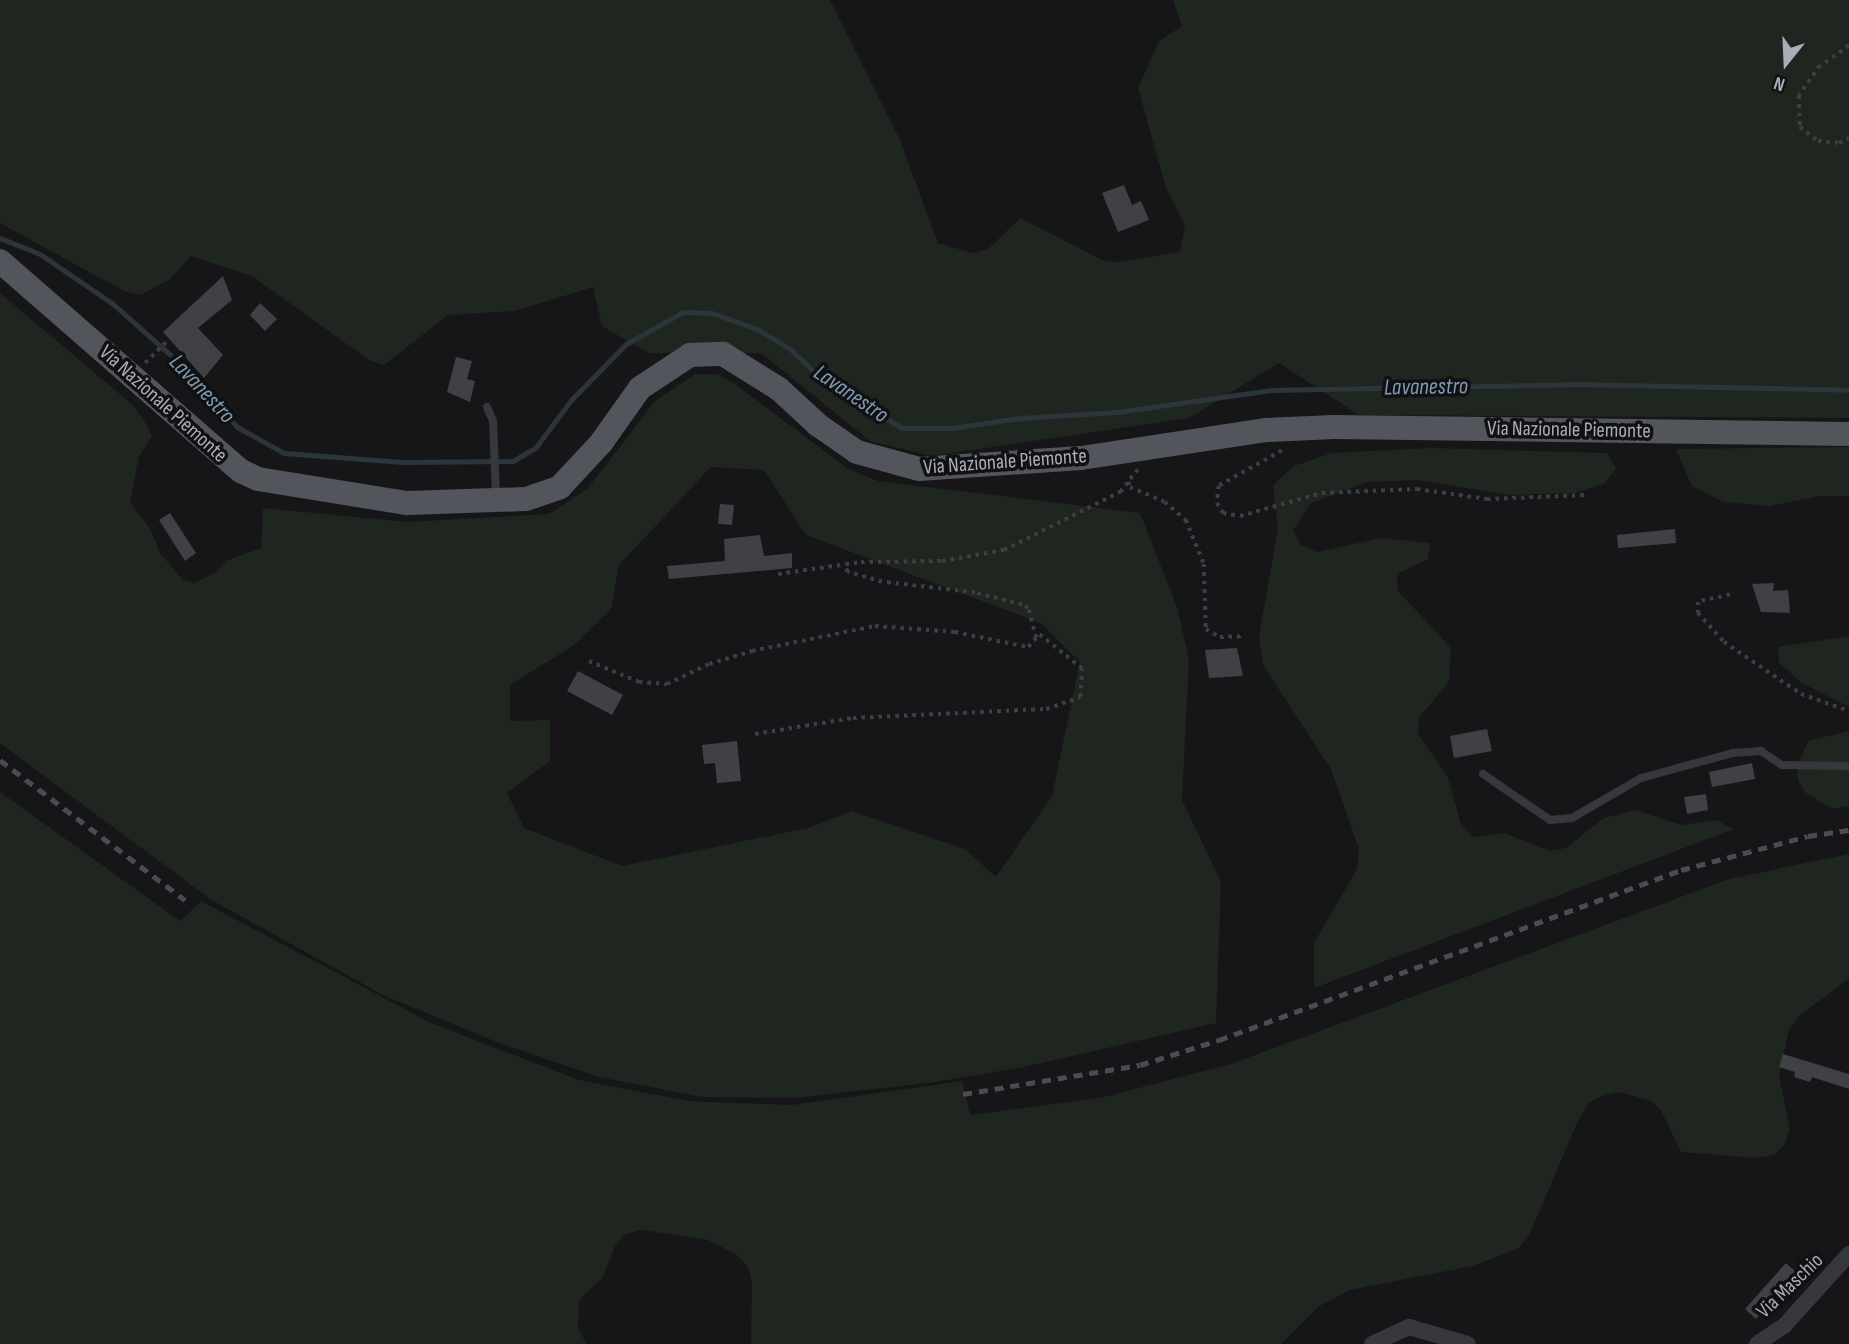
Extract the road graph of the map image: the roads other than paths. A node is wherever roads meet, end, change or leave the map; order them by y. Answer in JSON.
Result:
{"nodes":[{"id":1,"x":0,"y":261,"type":"edge"},
{"id":2,"x":487,"y":407,"type":"dead end"},
{"id":3,"x":1849,"y":434,"type":"edge"},
{"id":4,"x":496,"y":496,"type":"junction"},
{"id":5,"x":1849,"y":766,"type":"edge"},
{"id":6,"x":1483,"y":774,"type":"dead end"},
{"id":7,"x":1849,"y":1254,"type":"edge"},
{"id":8,"x":1373,"y":1344,"type":"edge"},
{"id":9,"x":1468,"y":1344,"type":"edge"},
{"id":10,"x":1757,"y":1344,"type":"edge"}],
"edges":[{"from":1,"to":4,"type":"main road","name":"Via Nazionale Piemonte"},
{"from":2,"to":4,"type":"lane"},
{"from":3,"to":4,"type":"main road","name":"Via Nazionale Piemonte"},
{"from":5,"to":6,"type":"lane"},
{"from":7,"to":10,"type":"street","name":"Via Maschio"},
{"from":8,"to":9,"type":"street"}]}
